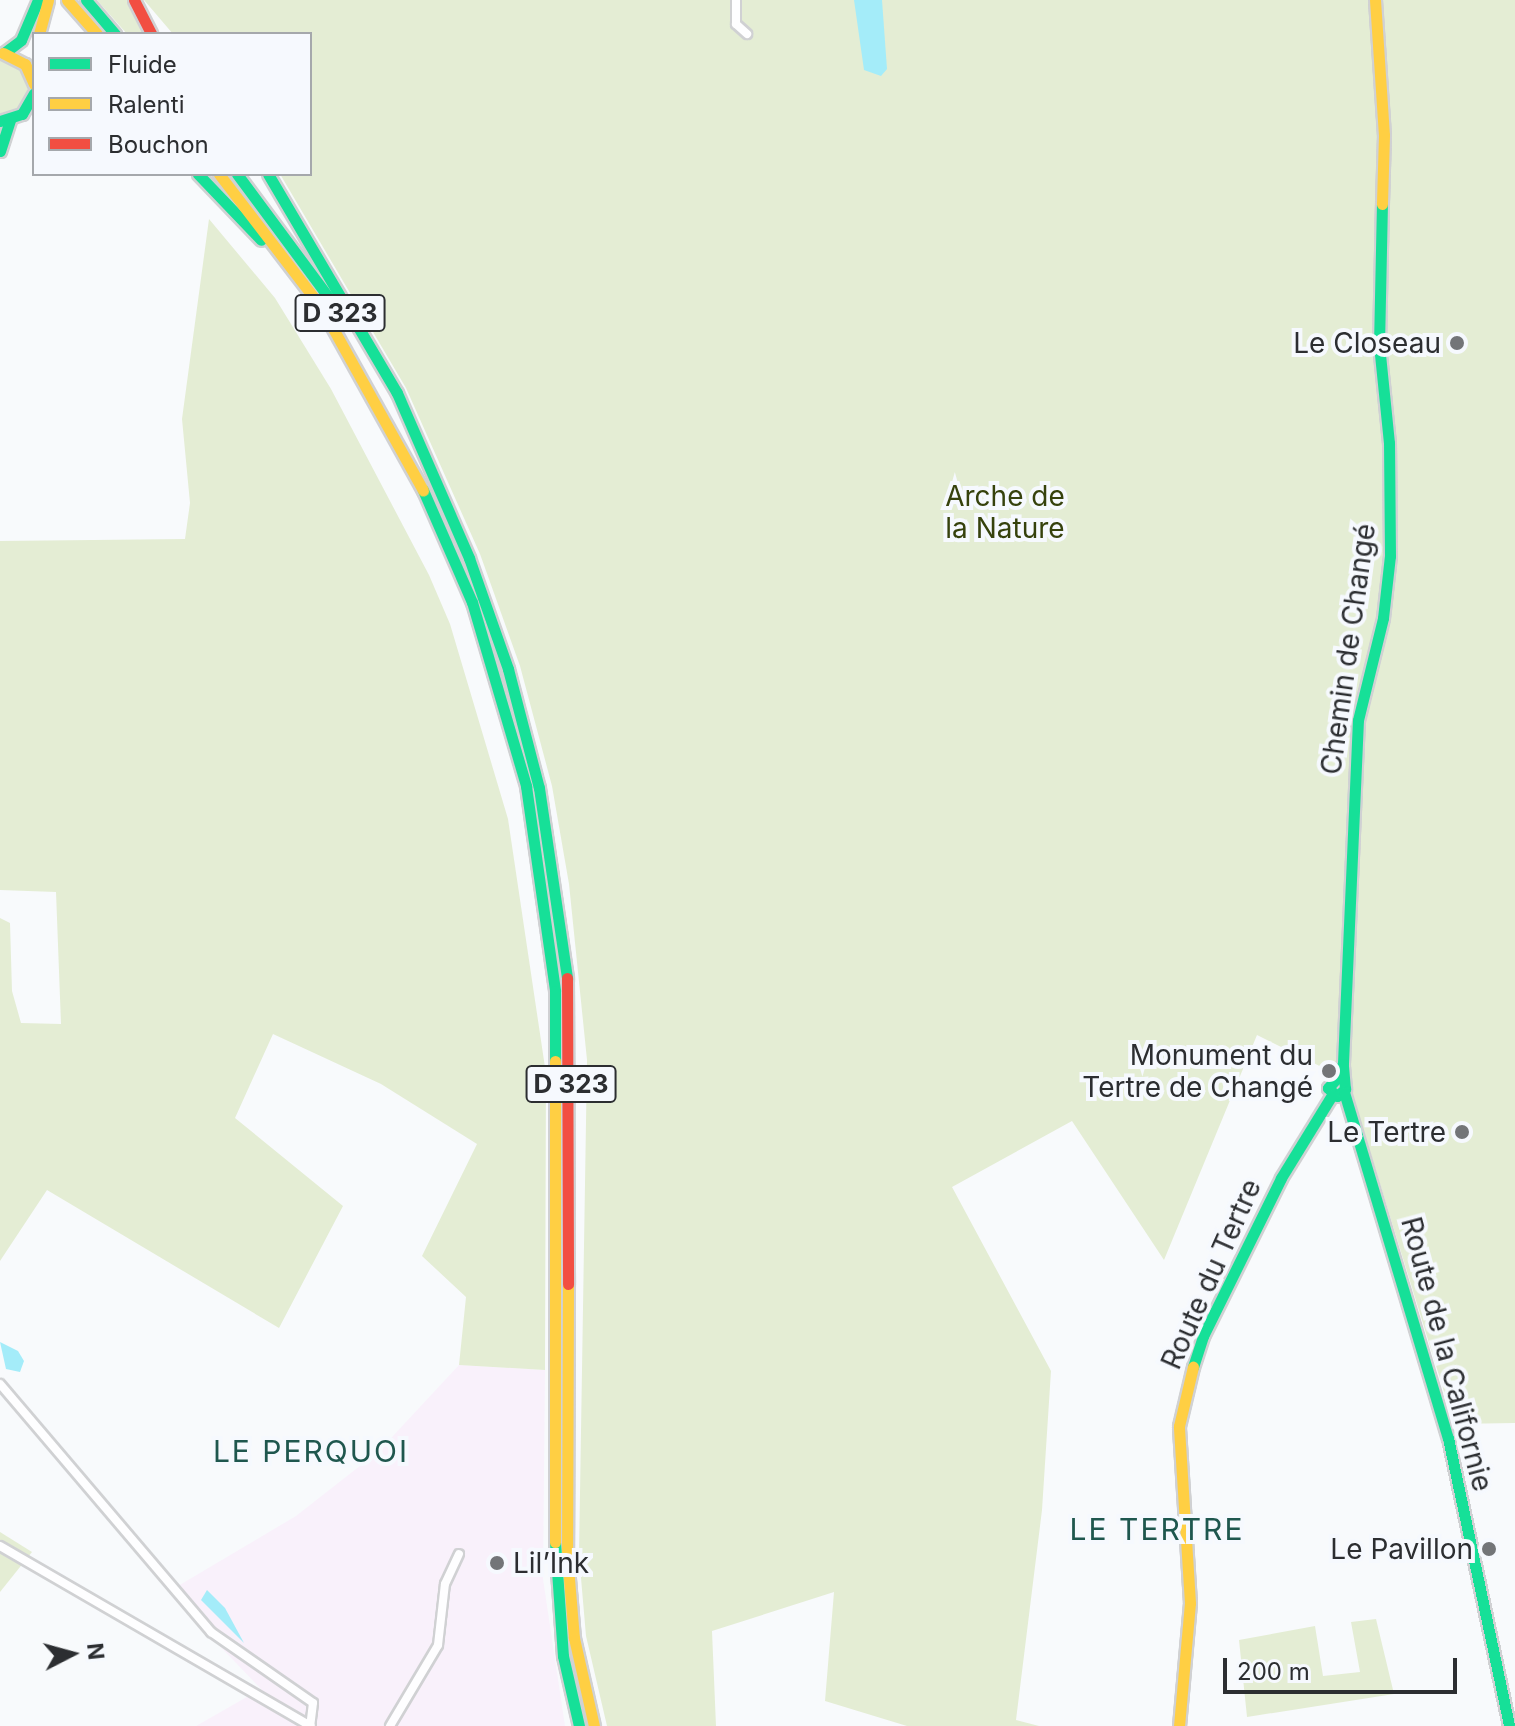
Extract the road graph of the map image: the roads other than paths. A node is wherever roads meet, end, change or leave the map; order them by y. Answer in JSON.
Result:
{"nodes":[{"id":1,"x":38,"y":0,"type":"edge"},
{"id":2,"x":48,"y":0,"type":"edge"},
{"id":3,"x":67,"y":0,"type":"edge"},
{"id":4,"x":86,"y":0,"type":"edge"},
{"id":5,"x":134,"y":0,"type":"edge"},
{"id":6,"x":736,"y":0,"type":"edge"},
{"id":7,"x":1375,"y":0,"type":"edge"},
{"id":8,"x":40,"y":32,"type":"edge"},
{"id":9,"x":95,"y":32,"type":"edge"},
{"id":10,"x":113,"y":32,"type":"edge"},
{"id":11,"x":150,"y":32,"type":"edge"},
{"id":12,"x":747,"y":34,"type":"dead end"},
{"id":13,"x":2,"y":54,"type":"edge"},
{"id":14,"x":32,"y":63,"type":"edge"},
{"id":15,"x":30,"y":71,"type":"junction"},
{"id":16,"x":32,"y":78,"type":"edge"},
{"id":17,"x":32,"y":98,"type":"edge"},
{"id":18,"x":5,"y":121,"type":"edge"},
{"id":19,"x":0,"y":151,"type":"edge"},
{"id":20,"x":200,"y":176,"type":"edge"},
{"id":21,"x":221,"y":176,"type":"edge"},
{"id":22,"x":239,"y":176,"type":"edge"},
{"id":23,"x":269,"y":176,"type":"edge"},
{"id":24,"x":321,"y":307,"type":"junction"},
{"id":25,"x":426,"y":462,"type":"junction"},
{"id":26,"x":1339,"y":1088,"type":"junction"},
{"id":27,"x":0,"y":1384,"type":"edge"},
{"id":28,"x":0,"y":1546,"type":"edge"},
{"id":29,"x":459,"y":1554,"type":"dead end"},
{"id":30,"x":311,"y":1726,"type":"edge"},
{"id":31,"x":390,"y":1726,"type":"edge"},
{"id":32,"x":579,"y":1726,"type":"edge"},
{"id":33,"x":594,"y":1726,"type":"edge"},
{"id":34,"x":1179,"y":1726,"type":"edge"},
{"id":35,"x":1509,"y":1726,"type":"edge"}],
"edges":[{"from":1,"to":13,"type":"main road"},
{"from":2,"to":8,"type":"main road"},
{"from":3,"to":9,"type":"main road"},
{"from":4,"to":10,"type":"main road"},
{"from":5,"to":11,"type":"main road"},
{"from":6,"to":12,"type":"street"},
{"from":7,"to":26,"type":"main road","name":"Chemin de Changé"},
{"from":13,"to":15,"type":"main road"},
{"from":14,"to":15,"type":"main road"},
{"from":15,"to":16,"type":"main road"},
{"from":17,"to":18,"type":"main road"},
{"from":18,"to":19,"type":"main road"},
{"from":20,"to":24,"type":"main road"},
{"from":21,"to":24,"type":"main road","number":"D 323"},
{"from":22,"to":25,"type":"main road","number":"D 323"},
{"from":23,"to":25,"type":"main road"},
{"from":24,"to":32,"type":"main road","number":"D 323"},
{"from":25,"to":33,"type":"main road","number":"D 323"},
{"from":26,"to":34,"type":"main road","name":"Route du Tertre"},
{"from":26,"to":35,"type":"main road","name":"Route de la Californie"},
{"from":27,"to":30,"type":"street"},
{"from":28,"to":30,"type":"street"},
{"from":29,"to":31,"type":"street"}]}
